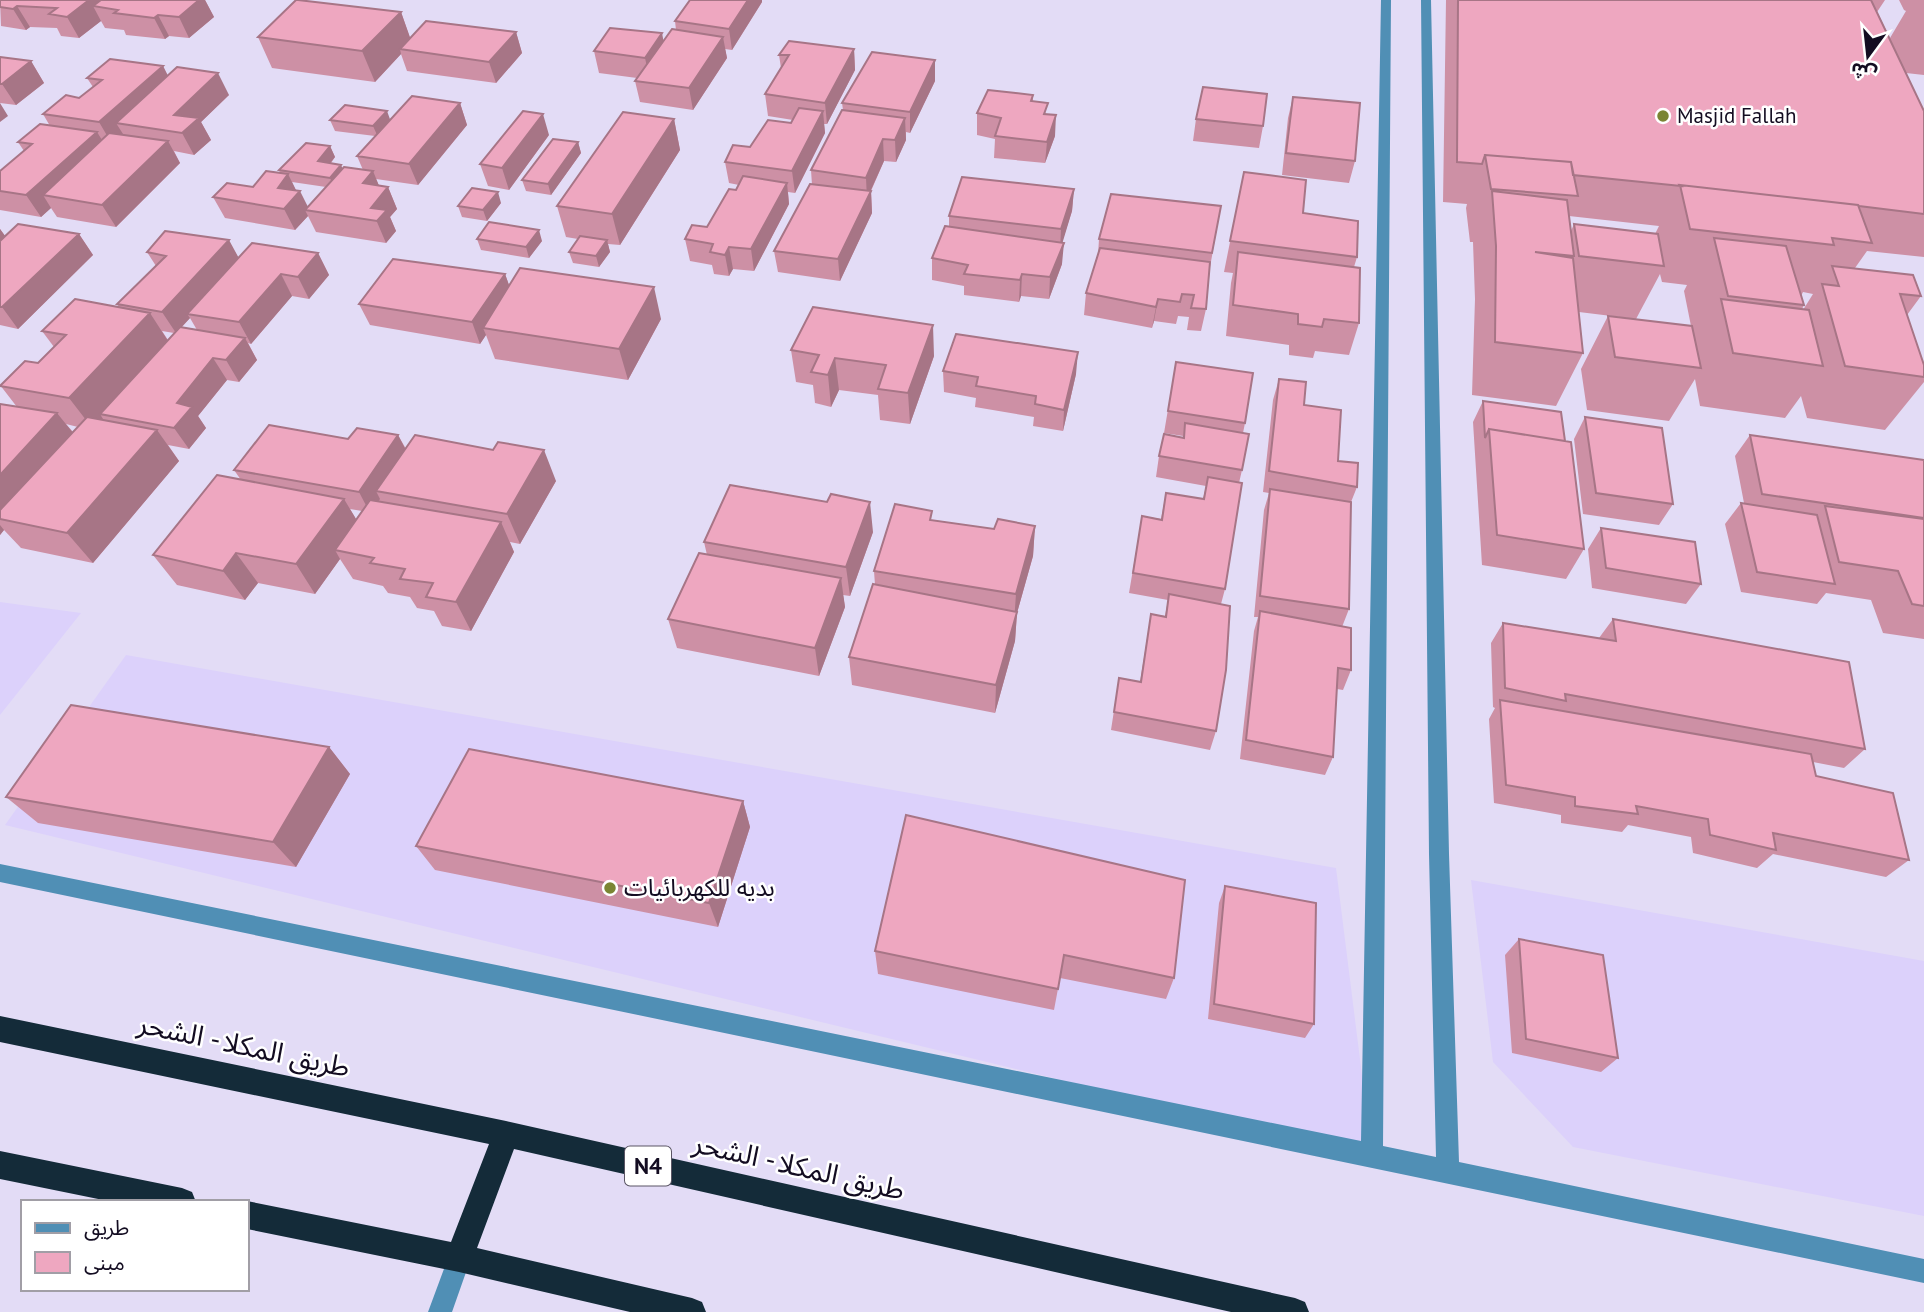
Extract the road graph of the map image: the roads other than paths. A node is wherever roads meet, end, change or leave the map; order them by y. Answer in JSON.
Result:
{"nodes":[{"id":1,"x":1386,"y":0,"type":"edge"},
{"id":2,"x":1426,"y":0,"type":"edge"},
{"id":3,"x":0,"y":873,"type":"edge"},
{"id":4,"x":0,"y":1028,"type":"edge"},
{"id":5,"x":506,"y":1134,"type":"junction"},
{"id":6,"x":1372,"y":1154,"type":"junction"},
{"id":7,"x":0,"y":1165,"type":"edge"},
{"id":8,"x":1448,"y":1171,"type":"junction"},
{"id":9,"x":172,"y":1200,"type":"edge"},
{"id":10,"x":248,"y":1215,"type":"edge"},
{"id":11,"x":459,"y":1258,"type":"junction"},
{"id":12,"x":1924,"y":1271,"type":"edge"},
{"id":13,"x":440,"y":1312,"type":"edge"},
{"id":14,"x":692,"y":1312,"type":"edge"},
{"id":15,"x":1295,"y":1312,"type":"edge"}],
"edges":[{"from":1,"to":6,"type":"street"},
{"from":2,"to":8,"type":"street"},
{"from":3,"to":6,"type":"street"},
{"from":4,"to":5,"type":"highway","name":"طريق المكلا - الشحر","number":"N4"},
{"from":5,"to":11,"type":"highway"},
{"from":5,"to":15,"type":"highway","name":"طريق المكلا - الشحر","number":"N4"},
{"from":6,"to":8,"type":"street"},
{"from":7,"to":9,"type":"highway"},
{"from":8,"to":12,"type":"street"},
{"from":10,"to":11,"type":"highway"},
{"from":11,"to":13,"type":"street"},
{"from":11,"to":14,"type":"highway"}]}
